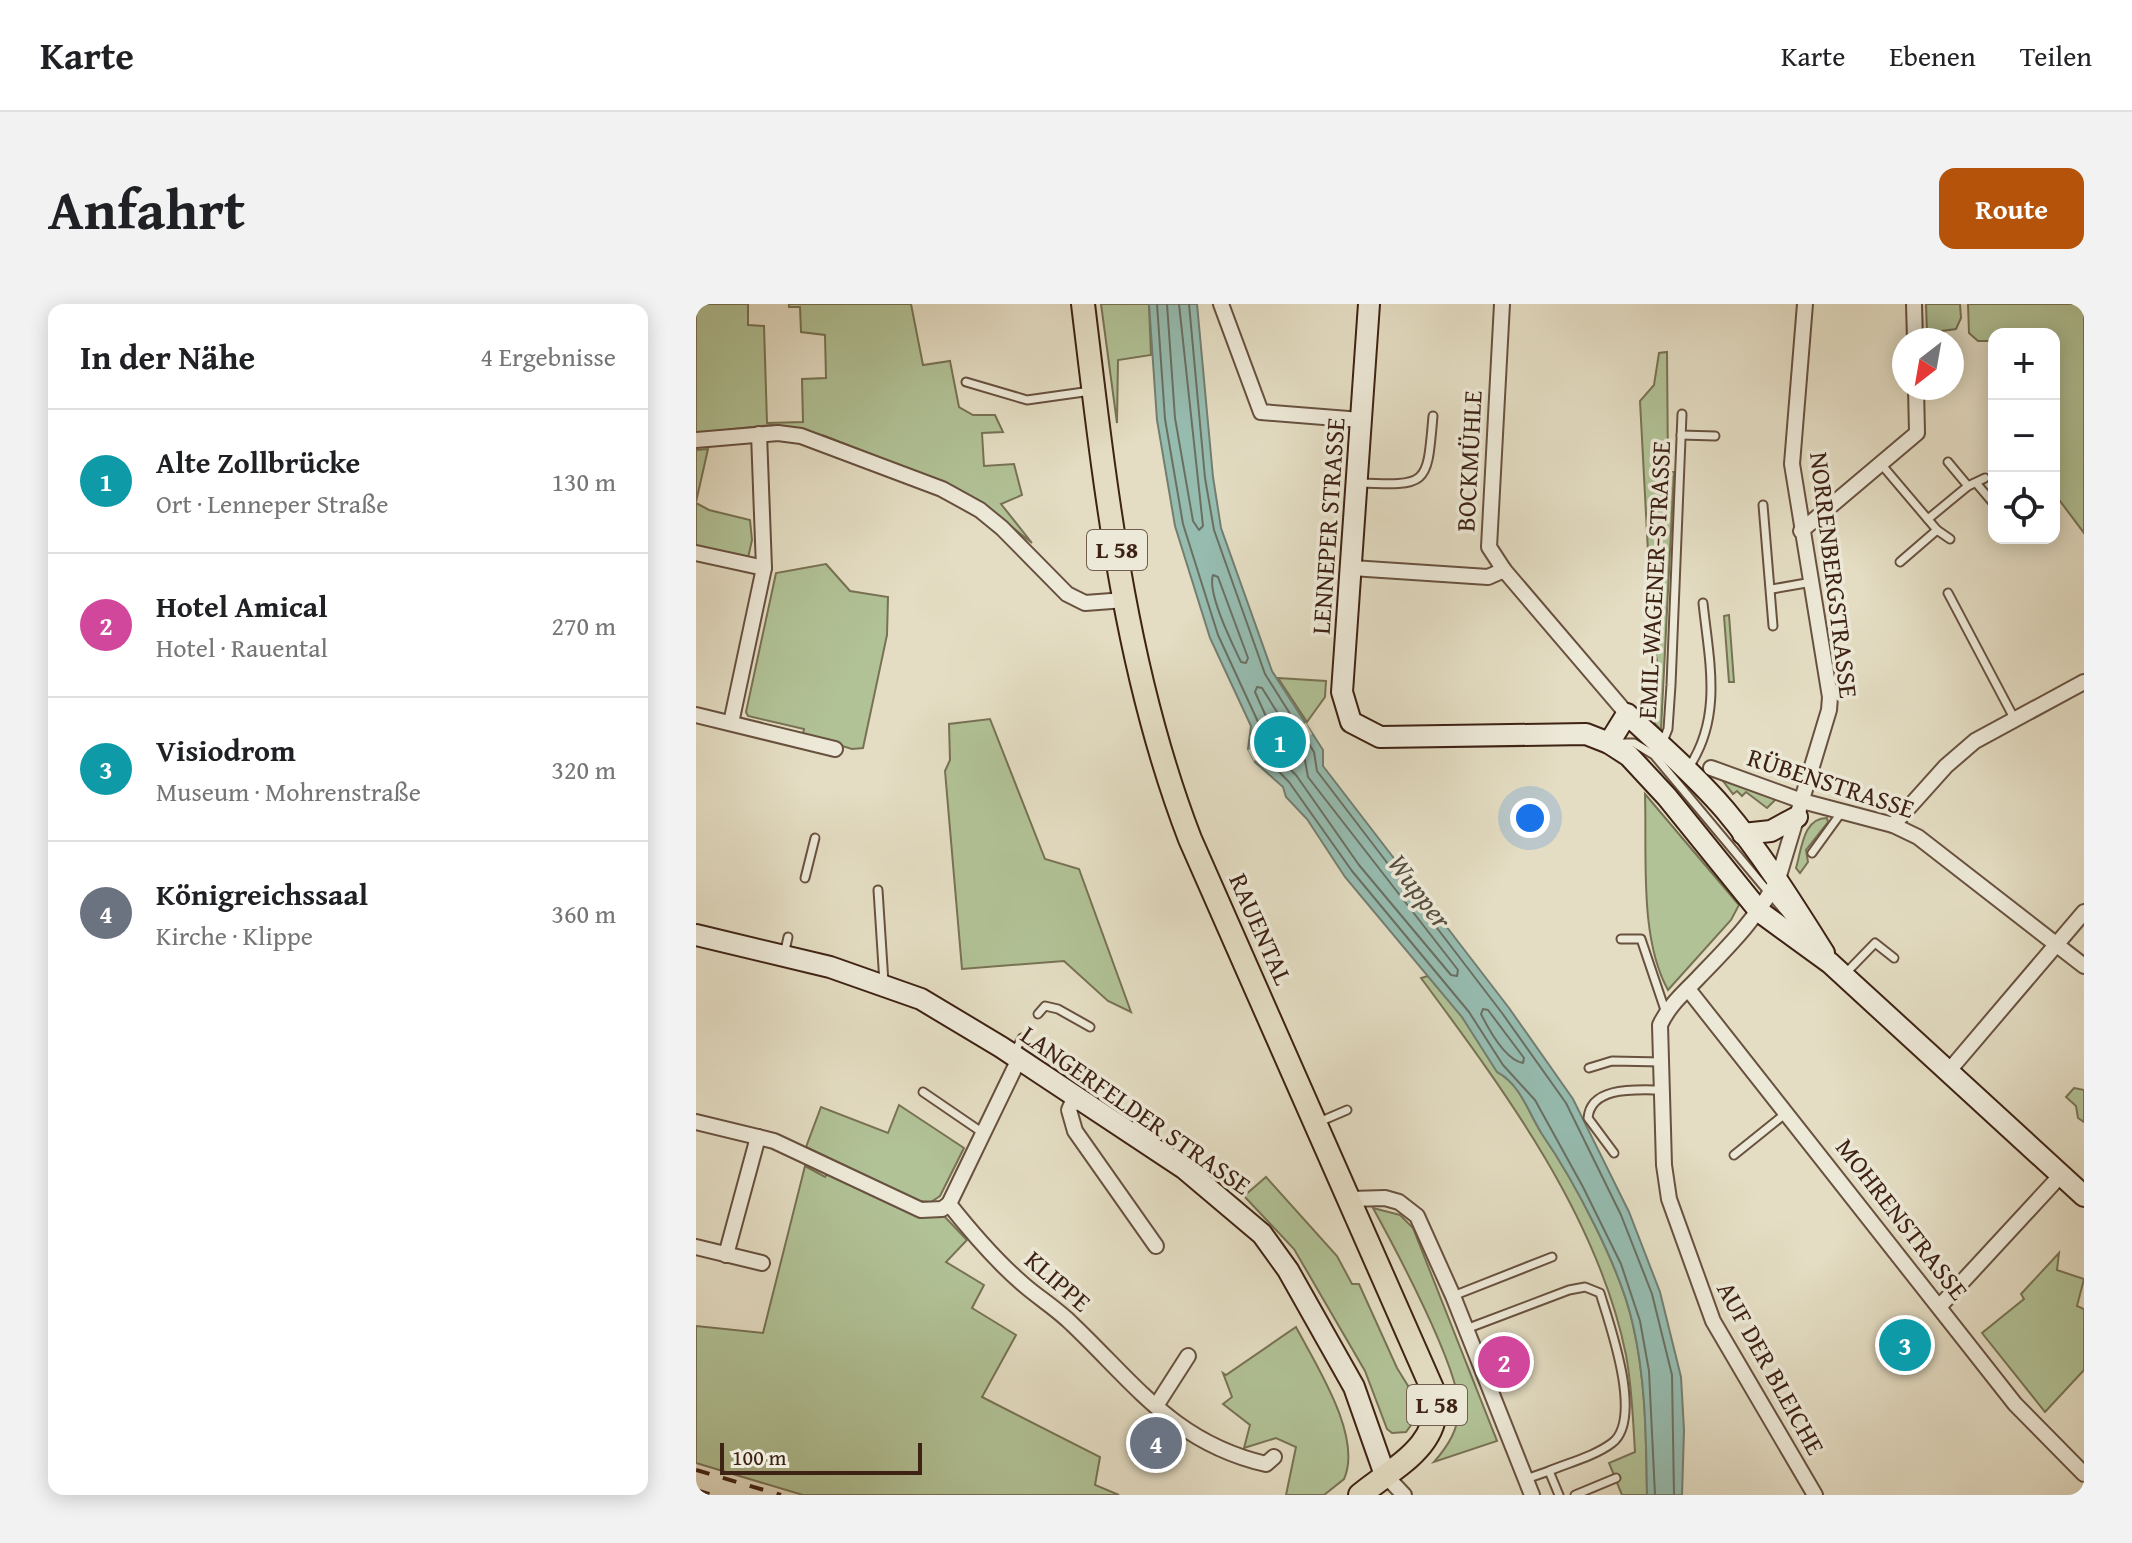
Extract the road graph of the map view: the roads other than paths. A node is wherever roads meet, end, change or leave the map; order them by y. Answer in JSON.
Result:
{"nodes":[{"id":1,"x":1083,"y":304,"type":"edge"},
{"id":2,"x":1221,"y":304,"type":"edge"},
{"id":3,"x":1369,"y":304,"type":"edge"},
{"id":4,"x":1502,"y":304,"type":"edge"},
{"id":5,"x":1805,"y":304,"type":"edge"},
{"id":6,"x":1914,"y":304,"type":"edge"},
{"id":7,"x":1915,"y":328,"type":"edge"},
{"id":8,"x":966,"y":382,"type":"dead end"},
{"id":9,"x":1094,"y":391,"type":"junction"},
{"id":10,"x":1916,"y":400,"type":"edge"},
{"id":11,"x":1682,"y":414,"type":"dead end"},
{"id":12,"x":1433,"y":416,"type":"dead end"},
{"id":13,"x":1361,"y":420,"type":"junction"},
{"id":14,"x":759,"y":434,"type":"junction"},
{"id":15,"x":1681,"y":435,"type":"junction"},
{"id":16,"x":1715,"y":436,"type":"dead end"},
{"id":17,"x":696,"y":440,"type":"edge"},
{"id":18,"x":1948,"y":462,"type":"dead end"},
{"id":19,"x":1881,"y":464,"type":"junction"},
{"id":20,"x":1985,"y":478,"type":"dead end"},
{"id":21,"x":1357,"y":483,"type":"junction"},
{"id":22,"x":1972,"y":485,"type":"junction"},
{"id":23,"x":1988,"y":499,"type":"edge"},
{"id":24,"x":1763,"y":505,"type":"dead end"},
{"id":25,"x":1928,"y":519,"type":"junction"},
{"id":26,"x":1937,"y":530,"type":"junction"},
{"id":27,"x":1801,"y":531,"type":"junction"},
{"id":28,"x":1950,"y":539,"type":"dead end"},
{"id":29,"x":696,"y":553,"type":"edge"},
{"id":30,"x":1900,"y":562,"type":"dead end"},
{"id":31,"x":764,"y":568,"type":"junction"},
{"id":32,"x":1352,"y":568,"type":"junction"},
{"id":33,"x":1504,"y":570,"type":"junction"},
{"id":34,"x":1812,"y":582,"type":"junction"},
{"id":35,"x":1772,"y":589,"type":"junction"},
{"id":36,"x":1948,"y":593,"type":"dead end"},
{"id":37,"x":1125,"y":600,"type":"junction"},
{"id":38,"x":1703,"y":603,"type":"dead end"},
{"id":39,"x":1773,"y":626,"type":"dead end"},
{"id":40,"x":2084,"y":682,"type":"edge"},
{"id":41,"x":1627,"y":714,"type":"junction"},
{"id":42,"x":696,"y":715,"type":"edge"},
{"id":43,"x":2014,"y":718,"type":"junction"},
{"id":44,"x":731,"y":723,"type":"junction"},
{"id":45,"x":1609,"y":743,"type":"junction"},
{"id":46,"x":1661,"y":746,"type":"junction"},
{"id":47,"x":835,"y":749,"type":"dead end"},
{"id":48,"x":1711,"y":768,"type":"dead end"},
{"id":49,"x":1687,"y":771,"type":"junction"},
{"id":50,"x":1800,"y":809,"type":"junction"},
{"id":51,"x":1843,"y":811,"type":"junction"},
{"id":52,"x":1893,"y":825,"type":"junction"},
{"id":53,"x":1743,"y":834,"type":"junction"},
{"id":54,"x":815,"y":838,"type":"dead end"},
{"id":55,"x":1812,"y":853,"type":"dead end"},
{"id":56,"x":805,"y":878,"type":"dead end"},
{"id":57,"x":878,"y":890,"type":"dead end"},
{"id":58,"x":1769,"y":896,"type":"junction"},
{"id":59,"x":2084,"y":912,"type":"edge"},
{"id":60,"x":696,"y":935,"type":"edge"},
{"id":61,"x":1621,"y":939,"type":"dead end"},
{"id":62,"x":2055,"y":945,"type":"junction"},
{"id":63,"x":1894,"y":958,"type":"dead end"},
{"id":64,"x":2084,"y":966,"type":"edge"},
{"id":65,"x":1836,"y":969,"type":"junction"},
{"id":66,"x":884,"y":984,"type":"junction"},
{"id":67,"x":1688,"y":989,"type":"junction"},
{"id":68,"x":1038,"y":1014,"type":"dead end"},
{"id":69,"x":1663,"y":1019,"type":"junction"},
{"id":70,"x":1090,"y":1027,"type":"dead end"},
{"id":71,"x":1018,"y":1050,"type":"junction"},
{"id":72,"x":1662,"y":1062,"type":"junction"},
{"id":73,"x":1589,"y":1068,"type":"dead end"},
{"id":74,"x":1947,"y":1073,"type":"junction"},
{"id":75,"x":1662,"y":1090,"type":"junction"},
{"id":76,"x":923,"y":1092,"type":"dead end"},
{"id":77,"x":1075,"y":1096,"type":"junction"},
{"id":78,"x":1347,"y":1110,"type":"dead end"},
{"id":79,"x":1787,"y":1112,"type":"junction"},
{"id":80,"x":696,"y":1122,"type":"edge"},
{"id":81,"x":1317,"y":1123,"type":"junction"},
{"id":82,"x":983,"y":1133,"type":"junction"},
{"id":83,"x":758,"y":1137,"type":"junction"},
{"id":84,"x":1614,"y":1153,"type":"dead end"},
{"id":85,"x":1734,"y":1155,"type":"dead end"},
{"id":86,"x":2061,"y":1175,"type":"junction"},
{"id":87,"x":2084,"y":1196,"type":"edge"},
{"id":88,"x":1351,"y":1199,"type":"junction"},
{"id":89,"x":949,"y":1204,"type":"junction"},
{"id":90,"x":1156,"y":1246,"type":"dead end"},
{"id":91,"x":696,"y":1247,"type":"edge"},
{"id":92,"x":726,"y":1255,"type":"junction"},
{"id":93,"x":1552,"y":1257,"type":"dead end"},
{"id":94,"x":762,"y":1263,"type":"dead end"},
{"id":95,"x":1453,"y":1296,"type":"junction"},
{"id":96,"x":1940,"y":1306,"type":"junction"},
{"id":97,"x":1466,"y":1329,"type":"junction"},
{"id":98,"x":1188,"y":1356,"type":"dead end"},
{"id":99,"x":1156,"y":1406,"type":"junction"},
{"id":100,"x":1274,"y":1457,"type":"dead end"},
{"id":101,"x":1549,"y":1471,"type":"junction"},
{"id":102,"x":2084,"y":1474,"type":"edge"},
{"id":103,"x":1385,"y":1475,"type":"junction"},
{"id":104,"x":1616,"y":1478,"type":"dead end"},
{"id":105,"x":1526,"y":1479,"type":"junction"},
{"id":106,"x":1360,"y":1495,"type":"edge"},
{"id":107,"x":1404,"y":1495,"type":"edge"},
{"id":108,"x":1532,"y":1495,"type":"edge"},
{"id":109,"x":1559,"y":1495,"type":"edge"},
{"id":110,"x":1575,"y":1495,"type":"edge"},
{"id":111,"x":1815,"y":1495,"type":"edge"}],
"edges":[{"from":1,"to":9,"type":"main road","name":"RAUENTAL","number":"L 58"},
{"from":2,"to":13,"type":"street"},
{"from":3,"to":13,"type":"main road","name":"LENNEPER STRASSE"},
{"from":4,"to":33,"type":"street","name":"BOCKMÜHLE"},
{"from":5,"to":27,"type":"street","name":"NORRENBERGSTRASSE"},
{"from":6,"to":7,"type":"street"},
{"from":8,"to":9,"type":"lane"},
{"from":9,"to":37,"type":"main road","name":"RAUENTAL","number":"L 58"},
{"from":10,"to":19,"type":"street"},
{"from":11,"to":15,"type":"lane","name":"EMIL-WAGENER-STRASSE"},
{"from":12,"to":21,"type":"lane"},
{"from":13,"to":21,"type":"main road","name":"LENNEPER STRASSE"},
{"from":14,"to":17,"type":"street"},
{"from":14,"to":31,"type":"street"},
{"from":14,"to":37,"type":"street"},
{"from":15,"to":16,"type":"lane"},
{"from":15,"to":46,"type":"lane","name":"EMIL-WAGENER-STRASSE"},
{"from":18,"to":22,"type":"lane"},
{"from":19,"to":25,"type":"lane"},
{"from":19,"to":27,"type":"street"},
{"from":20,"to":22,"type":"lane"},
{"from":21,"to":32,"type":"main road","name":"LENNEPER STRASSE"},
{"from":22,"to":23,"type":"lane"},
{"from":22,"to":25,"type":"lane"},
{"from":24,"to":35,"type":"lane"},
{"from":25,"to":26,"type":"lane"},
{"from":26,"to":28,"type":"lane"},
{"from":26,"to":30,"type":"lane"},
{"from":27,"to":34,"type":"street","name":"NORRENBERGSTRASSE"},
{"from":29,"to":31,"type":"street"},
{"from":31,"to":44,"type":"street"},
{"from":32,"to":33,"type":"street"},
{"from":32,"to":45,"type":"main road","name":"LENNEPER STRASSE"},
{"from":33,"to":41,"type":"street","name":"BOCKMÜHLE"},
{"from":34,"to":35,"type":"lane"},
{"from":34,"to":50,"type":"street","name":"NORRENBERGSTRASSE"},
{"from":35,"to":39,"type":"lane"},
{"from":36,"to":43,"type":"lane"},
{"from":37,"to":81,"type":"main road","name":"RAUENTAL","number":"L 58"},
{"from":38,"to":49,"type":"lane"},
{"from":40,"to":43,"type":"street"},
{"from":41,"to":45,"type":"main road"},
{"from":41,"to":46,"type":"main road"},
{"from":42,"to":44,"type":"street"},
{"from":43,"to":52,"type":"street"},
{"from":44,"to":47,"type":"street"},
{"from":45,"to":58,"type":"main road"},
{"from":46,"to":49,"type":"main road"},
{"from":48,"to":50,"type":"street","name":"RÜBENSTRASSE"},
{"from":49,"to":53,"type":"main road"},
{"from":50,"to":51,"type":"street","name":"RÜBENSTRASSE"},
{"from":50,"to":53,"type":"main road"},
{"from":50,"to":58,"type":"street","name":"NORRENBERGSTRASSE"},
{"from":51,"to":52,"type":"street","name":"RÜBENSTRASSE"},
{"from":51,"to":55,"type":"lane"},
{"from":52,"to":62,"type":"street","name":"RÜBENSTRASSE"},
{"from":53,"to":58,"type":"main road"},
{"from":54,"to":56,"type":"lane"},
{"from":57,"to":66,"type":"lane"},
{"from":58,"to":65,"type":"main road"},
{"from":58,"to":65,"type":"main road"},
{"from":58,"to":67,"type":"street"},
{"from":59,"to":62,"type":"street"},
{"from":60,"to":66,"type":"main road","name":"LANGERFELDER STRASSE"},
{"from":61,"to":69,"type":"lane"},
{"from":62,"to":64,"type":"street","name":"RÜBENSTRASSE"},
{"from":62,"to":74,"type":"street"},
{"from":63,"to":65,"type":"lane"},
{"from":65,"to":74,"type":"main road"},
{"from":66,"to":71,"type":"main road","name":"LANGERFELDER STRASSE"},
{"from":67,"to":69,"type":"street"},
{"from":67,"to":79,"type":"street","name":"MOHRENSTRASSE"},
{"from":68,"to":70,"type":"lane"},
{"from":69,"to":72,"type":"street","name":"AUF DER BLEICHE"},
{"from":71,"to":77,"type":"main road","name":"LANGERFELDER STRASSE"},
{"from":71,"to":82,"type":"street"},
{"from":72,"to":73,"type":"lane"},
{"from":72,"to":75,"type":"street","name":"AUF DER BLEICHE"},
{"from":74,"to":86,"type":"main road"},
{"from":75,"to":84,"type":"lane"},
{"from":75,"to":111,"type":"street","name":"AUF DER BLEICHE"},
{"from":76,"to":82,"type":"lane"},
{"from":77,"to":90,"type":"street"},
{"from":77,"to":103,"type":"main road","name":"LANGERFELDER STRASSE"},
{"from":78,"to":81,"type":"lane"},
{"from":79,"to":85,"type":"lane"},
{"from":79,"to":96,"type":"street","name":"MOHRENSTRASSE"},
{"from":80,"to":83,"type":"street"},
{"from":81,"to":88,"type":"main road","name":"RAUENTAL","number":"L 58"},
{"from":82,"to":89,"type":"street"},
{"from":83,"to":89,"type":"street"},
{"from":83,"to":92,"type":"street"},
{"from":86,"to":87,"type":"main road"},
{"from":86,"to":96,"type":"street"},
{"from":88,"to":95,"type":"street"},
{"from":88,"to":103,"type":"main road","number":"L 58"},
{"from":89,"to":99,"type":"street","name":"KLIPPE"},
{"from":91,"to":92,"type":"street"},
{"from":92,"to":94,"type":"street"},
{"from":93,"to":95,"type":"lane"},
{"from":95,"to":97,"type":"street"},
{"from":96,"to":102,"type":"street","name":"MOHRENSTRASSE"},
{"from":97,"to":101,"type":"lane"},
{"from":97,"to":105,"type":"street"},
{"from":98,"to":99,"type":"street"},
{"from":99,"to":100,"type":"street","name":"KLIPPE"},
{"from":101,"to":105,"type":"lane"},
{"from":101,"to":109,"type":"lane"},
{"from":103,"to":106,"type":"main road","number":"L 58"},
{"from":103,"to":107,"type":"street","name":"LANGERFELDER STRASSE"},
{"from":104,"to":110,"type":"lane"},
{"from":105,"to":108,"type":"street"}]}
